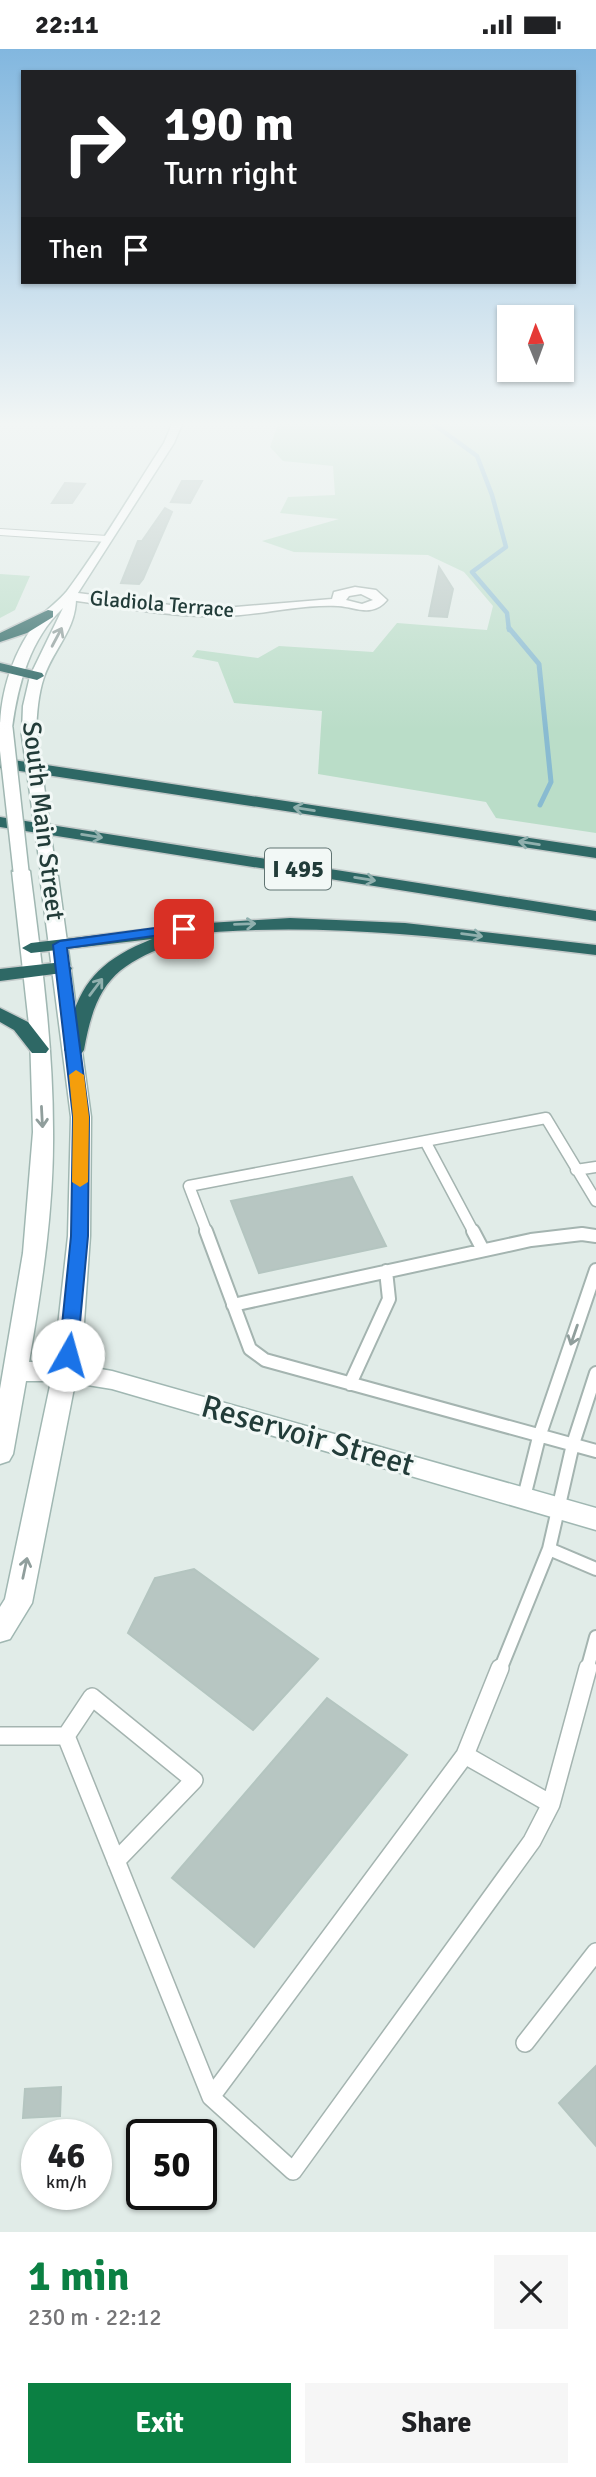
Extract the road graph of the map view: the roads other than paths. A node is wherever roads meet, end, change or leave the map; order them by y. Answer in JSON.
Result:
{"nodes":[{"id":1,"x":115,"y":526,"type":"edge"},
{"id":2,"x":0,"y":532,"type":"edge"},
{"id":3,"x":107,"y":539,"type":"junction"},
{"id":4,"x":70,"y":596,"type":"junction"},
{"id":5,"x":339,"y":602,"type":"dead end"},
{"id":6,"x":48,"y":614,"type":"junction"},
{"id":7,"x":0,"y":638,"type":"edge"},
{"id":8,"x":0,"y":667,"type":"edge"},
{"id":9,"x":18,"y":671,"type":"junction"},
{"id":10,"x":37,"y":676,"type":"junction"},
{"id":11,"x":0,"y":763,"type":"edge"},
{"id":12,"x":5,"y":823,"type":"edge"},
{"id":13,"x":596,"y":853,"type":"edge"},
{"id":14,"x":596,"y":916,"type":"edge"},
{"id":15,"x":209,"y":927,"type":"junction"},
{"id":16,"x":31,"y":948,"type":"junction"},
{"id":17,"x":596,"y":950,"type":"edge"},
{"id":18,"x":61,"y":957,"type":"junction"},
{"id":19,"x":33,"y":971,"type":"junction"},
{"id":20,"x":0,"y":975,"type":"edge"},
{"id":21,"x":0,"y":1014,"type":"edge"},
{"id":22,"x":39,"y":1049,"type":"junction"},
{"id":23,"x":74,"y":1050,"type":"junction"},
{"id":24,"x":425,"y":1141,"type":"junction"},
{"id":25,"x":596,"y":1167,"type":"edge"},
{"id":26,"x":576,"y":1170,"type":"junction"},
{"id":27,"x":596,"y":1201,"type":"edge"},
{"id":28,"x":596,"y":1236,"type":"edge"},
{"id":29,"x":483,"y":1250,"type":"junction"},
{"id":30,"x":596,"y":1270,"type":"edge"},
{"id":31,"x":386,"y":1271,"type":"junction"},
{"id":32,"x":233,"y":1305,"type":"junction"},
{"id":33,"x":16,"y":1371,"type":"junction"},
{"id":34,"x":65,"y":1372,"type":"junction"},
{"id":35,"x":596,"y":1373,"type":"edge"},
{"id":36,"x":350,"y":1384,"type":"junction"},
{"id":37,"x":539,"y":1437,"type":"junction"},
{"id":38,"x":573,"y":1444,"type":"junction"},
{"id":39,"x":596,"y":1451,"type":"edge"},
{"id":40,"x":0,"y":1454,"type":"edge"},
{"id":41,"x":524,"y":1497,"type":"junction"},
{"id":42,"x":556,"y":1508,"type":"junction"},
{"id":43,"x":596,"y":1519,"type":"edge"},
{"id":44,"x":549,"y":1549,"type":"junction"},
{"id":45,"x":596,"y":1569,"type":"edge"},
{"id":46,"x":0,"y":1630,"type":"edge"},
{"id":47,"x":596,"y":1637,"type":"edge"},
{"id":48,"x":0,"y":1736,"type":"edge"},
{"id":49,"x":66,"y":1736,"type":"junction"},
{"id":50,"x":465,"y":1755,"type":"junction"},
{"id":51,"x":551,"y":1804,"type":"junction"},
{"id":52,"x":116,"y":1861,"type":"junction"},
{"id":53,"x":596,"y":1952,"type":"edge"},
{"id":54,"x":525,"y":2043,"type":"dead end"},
{"id":55,"x":211,"y":2097,"type":"junction"}],
"edges":[{"from":1,"to":3,"type":"main road","name":"South Main Street"},
{"from":2,"to":3,"type":"lane"},
{"from":3,"to":4,"type":"main road","name":"South Main Street"},
{"from":4,"to":5,"type":"main road","name":"Gladiola Terrace"},
{"from":4,"to":6,"type":"main road","name":"South Main Street"},
{"from":10,"to":4,"type":"main road","name":"South Main Street","one_way":true},
{"from":6,"to":7,"type":"highway"},
{"from":6,"to":9,"type":"main road","name":"South Main Street"},
{"from":8,"to":9,"type":"highway"},
{"from":9,"to":10,"type":"highway"},
{"from":9,"to":16,"type":"main road","name":"South Main Street","bridge":true},
{"from":10,"to":18,"type":"main road","name":"South Main Street","bridge":true},
{"from":13,"to":11,"type":"highway","number":"I 495","one_way":true},
{"from":12,"to":14,"type":"highway","number":"I 495","one_way":true},
{"from":15,"to":17,"type":"highway","one_way":true},
{"from":15,"to":18,"type":"highway"},
{"from":23,"to":15,"type":"highway","one_way":true},
{"from":16,"to":18,"type":"highway"},
{"from":16,"to":19,"type":"main road","name":"South Main Street"},
{"from":18,"to":19,"type":"highway"},
{"from":18,"to":23,"type":"main road","name":"South Main Street"},
{"from":19,"to":20,"type":"highway"},
{"from":19,"to":22,"type":"main road","name":"South Main Street"},
{"from":21,"to":22,"type":"highway"},
{"from":22,"to":33,"type":"main road","name":"South Main Street","one_way":true},
{"from":23,"to":34,"type":"main road","name":"South Main Street"},
{"from":24,"to":26,"type":"lane"},
{"from":24,"to":29,"type":"lane"},
{"from":24,"to":32,"type":"lane"},
{"from":25,"to":26,"type":"lane"},
{"from":26,"to":27,"type":"lane"},
{"from":28,"to":29,"type":"lane"},
{"from":29,"to":31,"type":"lane"},
{"from":30,"to":37,"type":"lane","one_way":true},
{"from":31,"to":32,"type":"lane"},
{"from":31,"to":36,"type":"lane"},
{"from":32,"to":36,"type":"lane"},
{"from":33,"to":34,"type":"main road","name":"Reservoir Street"},
{"from":33,"to":40,"type":"main road","name":"South Main Street"},
{"from":34,"to":41,"type":"main road","name":"Reservoir Street"},
{"from":46,"to":34,"type":"main road","name":"South Main Street","one_way":true},
{"from":35,"to":38,"type":"lane"},
{"from":36,"to":37,"type":"lane"},
{"from":37,"to":38,"type":"lane"},
{"from":37,"to":41,"type":"lane"},
{"from":38,"to":39,"type":"lane"},
{"from":38,"to":42,"type":"lane"},
{"from":41,"to":42,"type":"main road","name":"Reservoir Street"},
{"from":42,"to":43,"type":"main road","name":"Reservoir Street"},
{"from":42,"to":44,"type":"lane"},
{"from":44,"to":45,"type":"lane"},
{"from":44,"to":50,"type":"lane"},
{"from":47,"to":51,"type":"lane"},
{"from":48,"to":49,"type":"lane"},
{"from":49,"to":52,"type":"lane"},
{"from":49,"to":52,"type":"lane"},
{"from":50,"to":51,"type":"lane"},
{"from":50,"to":55,"type":"lane"},
{"from":51,"to":55,"type":"lane"},
{"from":52,"to":55,"type":"lane"},
{"from":53,"to":54,"type":"lane"}]}
